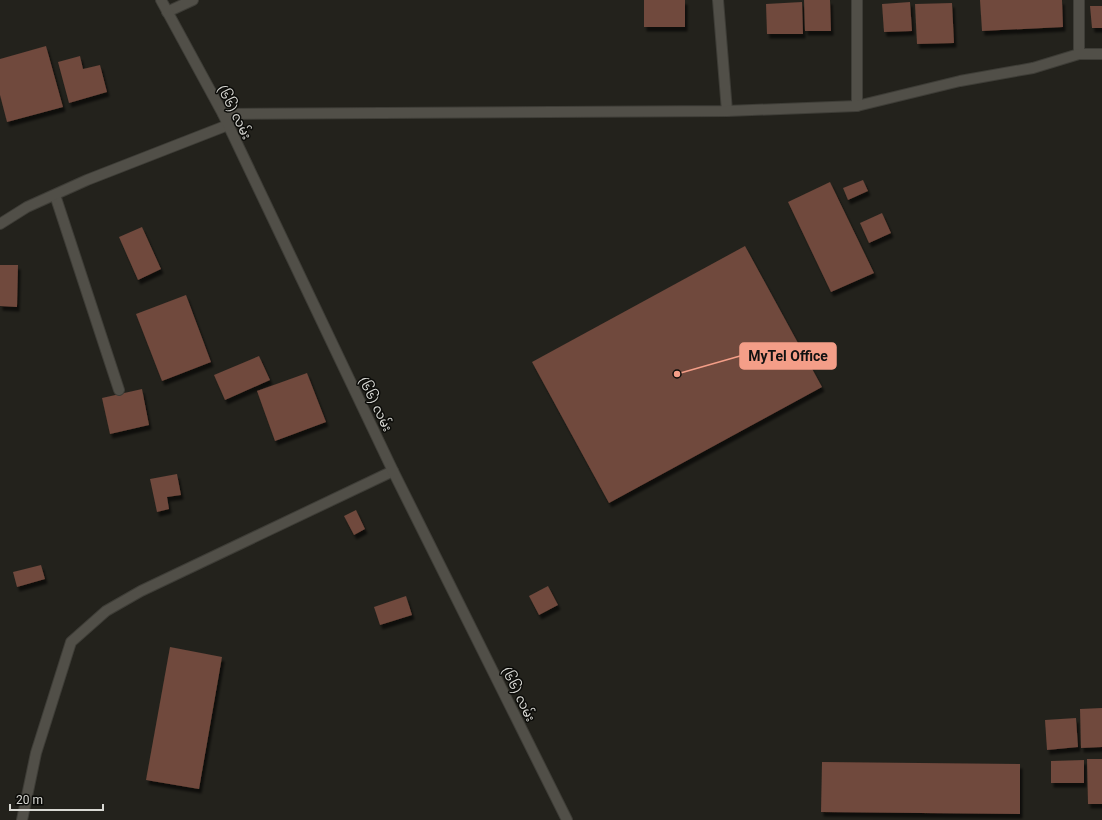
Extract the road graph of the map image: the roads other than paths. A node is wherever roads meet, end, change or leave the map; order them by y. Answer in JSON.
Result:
{"nodes":[{"id":1,"x":160,"y":0,"type":"edge"},
{"id":2,"x":193,"y":0,"type":"edge"},
{"id":3,"x":718,"y":0,"type":"edge"},
{"id":4,"x":856,"y":0,"type":"edge"},
{"id":5,"x":1079,"y":0,"type":"edge"},
{"id":6,"x":167,"y":12,"type":"junction"},
{"id":7,"x":1079,"y":54,"type":"junction"},
{"id":8,"x":1102,"y":54,"type":"edge"},
{"id":9,"x":857,"y":106,"type":"junction"},
{"id":10,"x":727,"y":111,"type":"junction"},
{"id":11,"x":223,"y":114,"type":"junction"},
{"id":12,"x":228,"y":125,"type":"junction"},
{"id":13,"x":55,"y":194,"type":"junction"},
{"id":14,"x":0,"y":224,"type":"edge"},
{"id":15,"x":119,"y":390,"type":"dead end"},
{"id":16,"x":393,"y":471,"type":"junction"},
{"id":17,"x":22,"y":820,"type":"edge"},
{"id":18,"x":567,"y":820,"type":"edge"}],
"edges":[{"from":1,"to":6,"type":"street","name":"(၆၆) လမ်း"},
{"from":2,"to":6,"type":"street"},
{"from":3,"to":10,"type":"street"},
{"from":4,"to":9,"type":"street"},
{"from":5,"to":7,"type":"street"},
{"from":6,"to":11,"type":"street","name":"(၆၆) လမ်း"},
{"from":7,"to":8,"type":"street"},
{"from":7,"to":9,"type":"street"},
{"from":9,"to":10,"type":"street"},
{"from":10,"to":11,"type":"street"},
{"from":11,"to":12,"type":"street","name":"(၆၆) လမ်း"},
{"from":12,"to":13,"type":"street"},
{"from":12,"to":16,"type":"street","name":"(၆၆) လမ်း"},
{"from":13,"to":14,"type":"street"},
{"from":13,"to":15,"type":"street"},
{"from":16,"to":17,"type":"street"},
{"from":16,"to":18,"type":"street","name":"(၆၆) လမ်း"}]}
